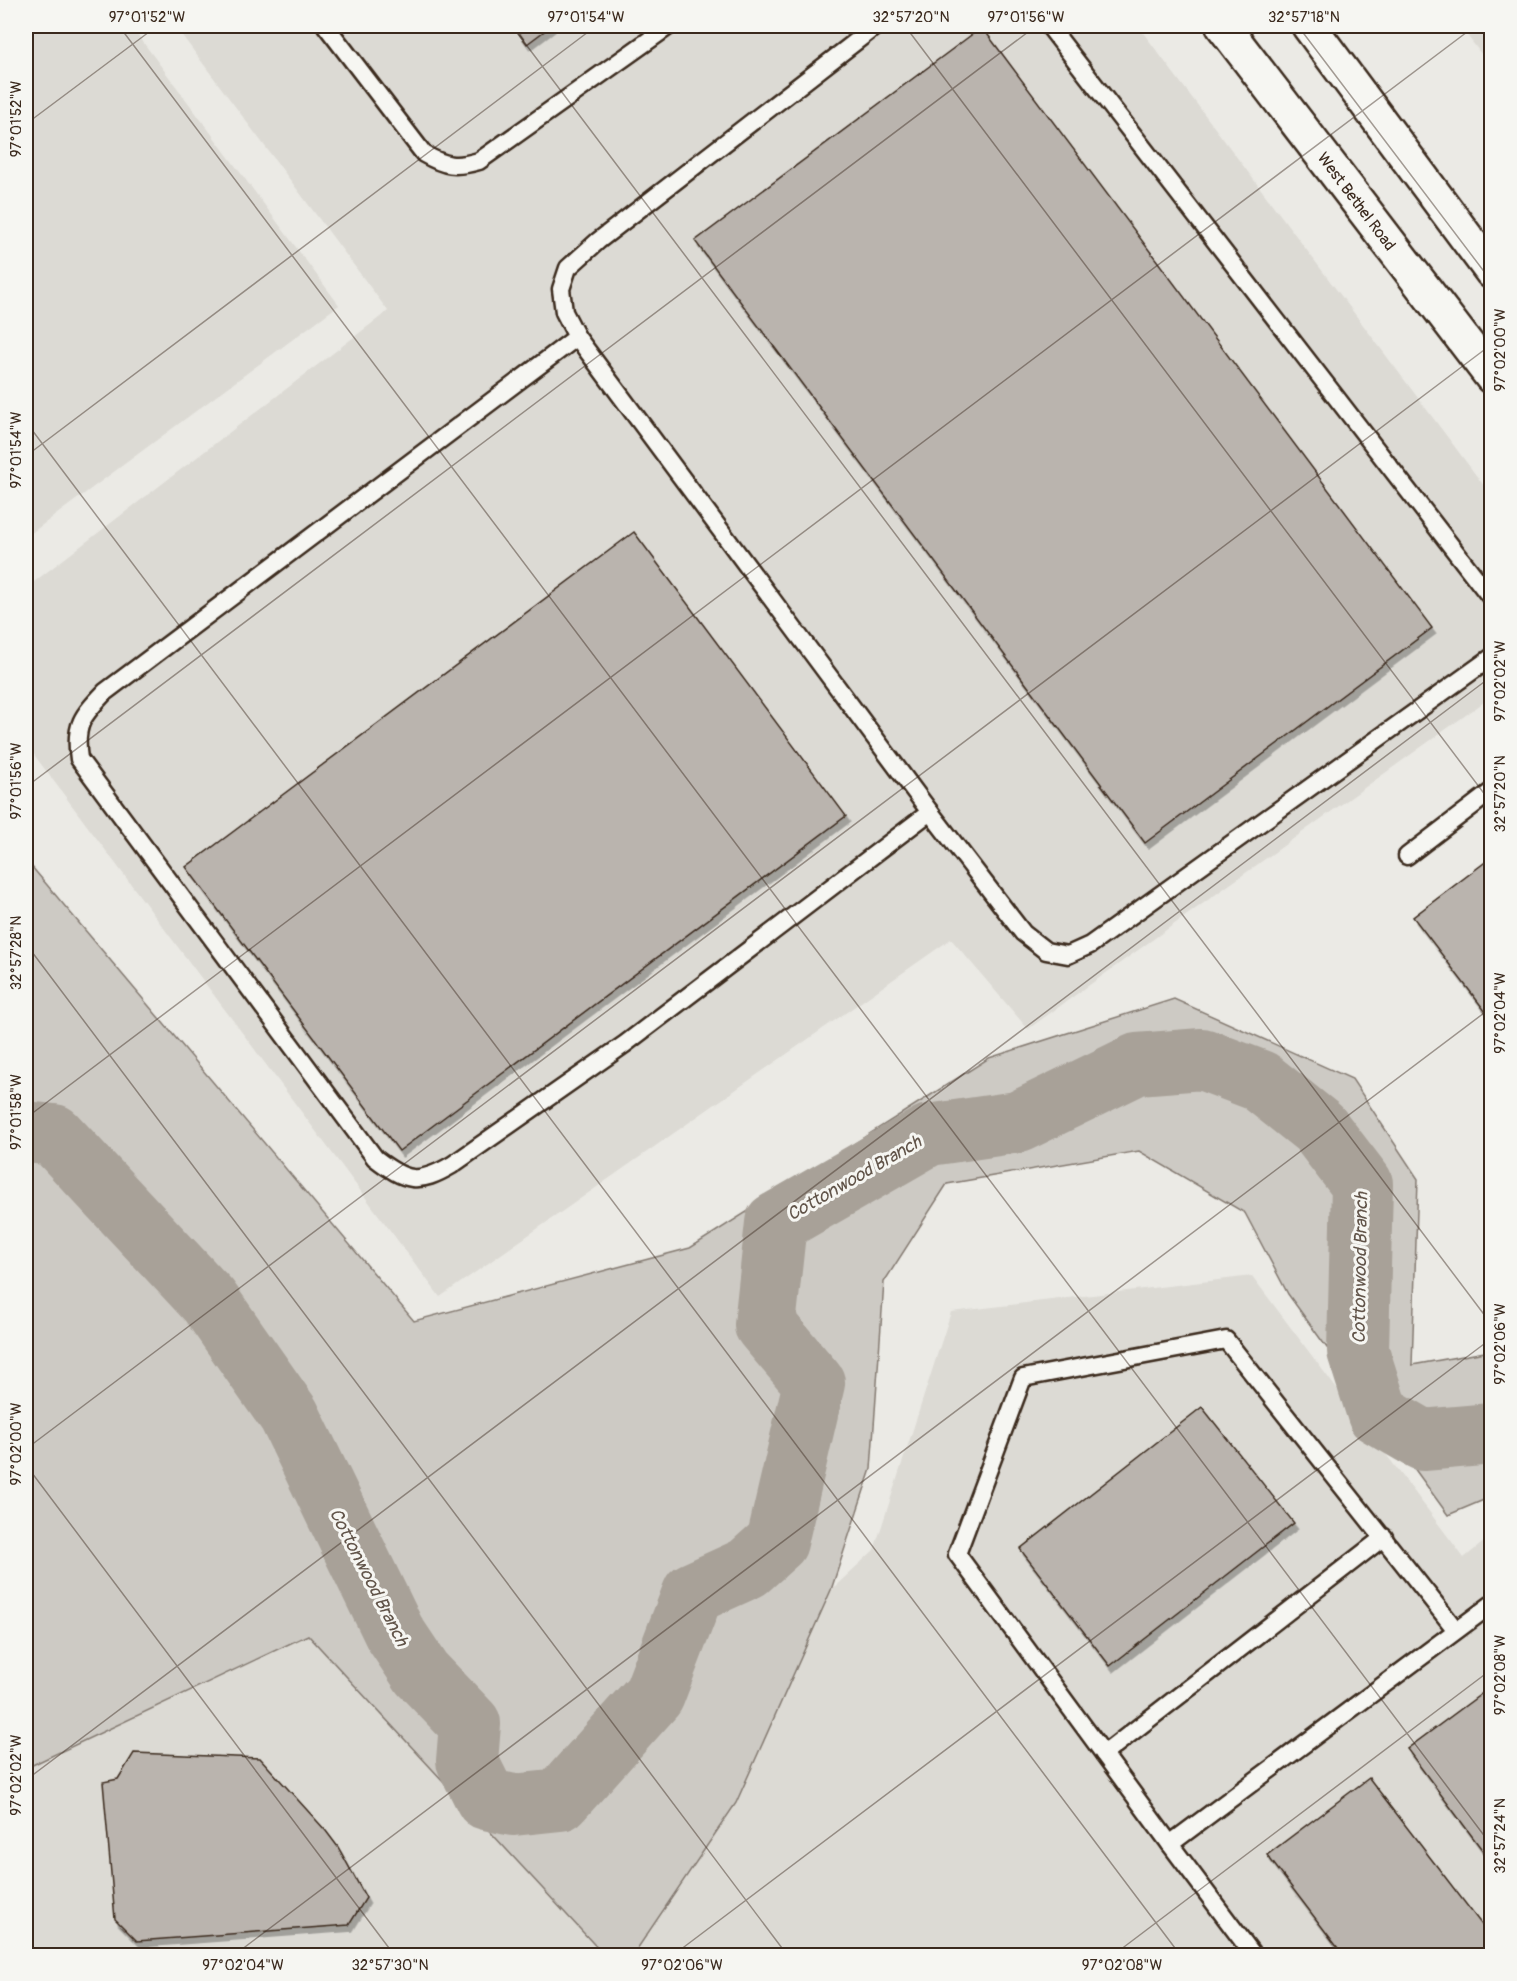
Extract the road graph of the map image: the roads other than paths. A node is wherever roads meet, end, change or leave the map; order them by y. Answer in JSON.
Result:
{"nodes":[{"id":1,"x":326,"y":26,"type":"edge"},
{"id":2,"x":669,"y":26,"type":"edge"},
{"id":3,"x":876,"y":26,"type":"edge"},
{"id":4,"x":1049,"y":26,"type":"edge"},
{"id":5,"x":1223,"y":26,"type":"edge"},
{"id":6,"x":1309,"y":26,"type":"edge"},
{"id":7,"x":1491,"y":272,"type":"edge"},
{"id":8,"x":577,"y":337,"type":"junction"},
{"id":9,"x":1491,"y":377,"type":"edge"},
{"id":10,"x":1491,"y":599,"type":"edge"},
{"id":11,"x":1491,"y":657,"type":"edge"},
{"id":12,"x":1491,"y":791,"type":"edge"},
{"id":13,"x":930,"y":812,"type":"junction"},
{"id":14,"x":1407,"y":856,"type":"dead end"},
{"id":15,"x":1384,"y":1537,"type":"junction"},
{"id":16,"x":1491,"y":1604,"type":"edge"},
{"id":17,"x":1456,"y":1630,"type":"junction"},
{"id":18,"x":1104,"y":1754,"type":"junction"},
{"id":19,"x":1170,"y":1844,"type":"junction"},
{"id":20,"x":1254,"y":1956,"type":"edge"}],
"edges":[{"from":1,"to":2,"type":"lane"},
{"from":3,"to":8,"type":"lane"},
{"from":4,"to":10,"type":"lane"},
{"from":5,"to":9,"type":"main road","name":"West Bethel Road"},
{"from":6,"to":7,"type":"main road"},
{"from":8,"to":13,"type":"lane"},
{"from":8,"to":13,"type":"lane"},
{"from":11,"to":13,"type":"lane"},
{"from":12,"to":14,"type":"lane"},
{"from":15,"to":17,"type":"lane"},
{"from":15,"to":18,"type":"lane"},
{"from":15,"to":18,"type":"lane"},
{"from":16,"to":17,"type":"lane"},
{"from":17,"to":19,"type":"lane"},
{"from":18,"to":19,"type":"lane"},
{"from":19,"to":20,"type":"lane"}]}
